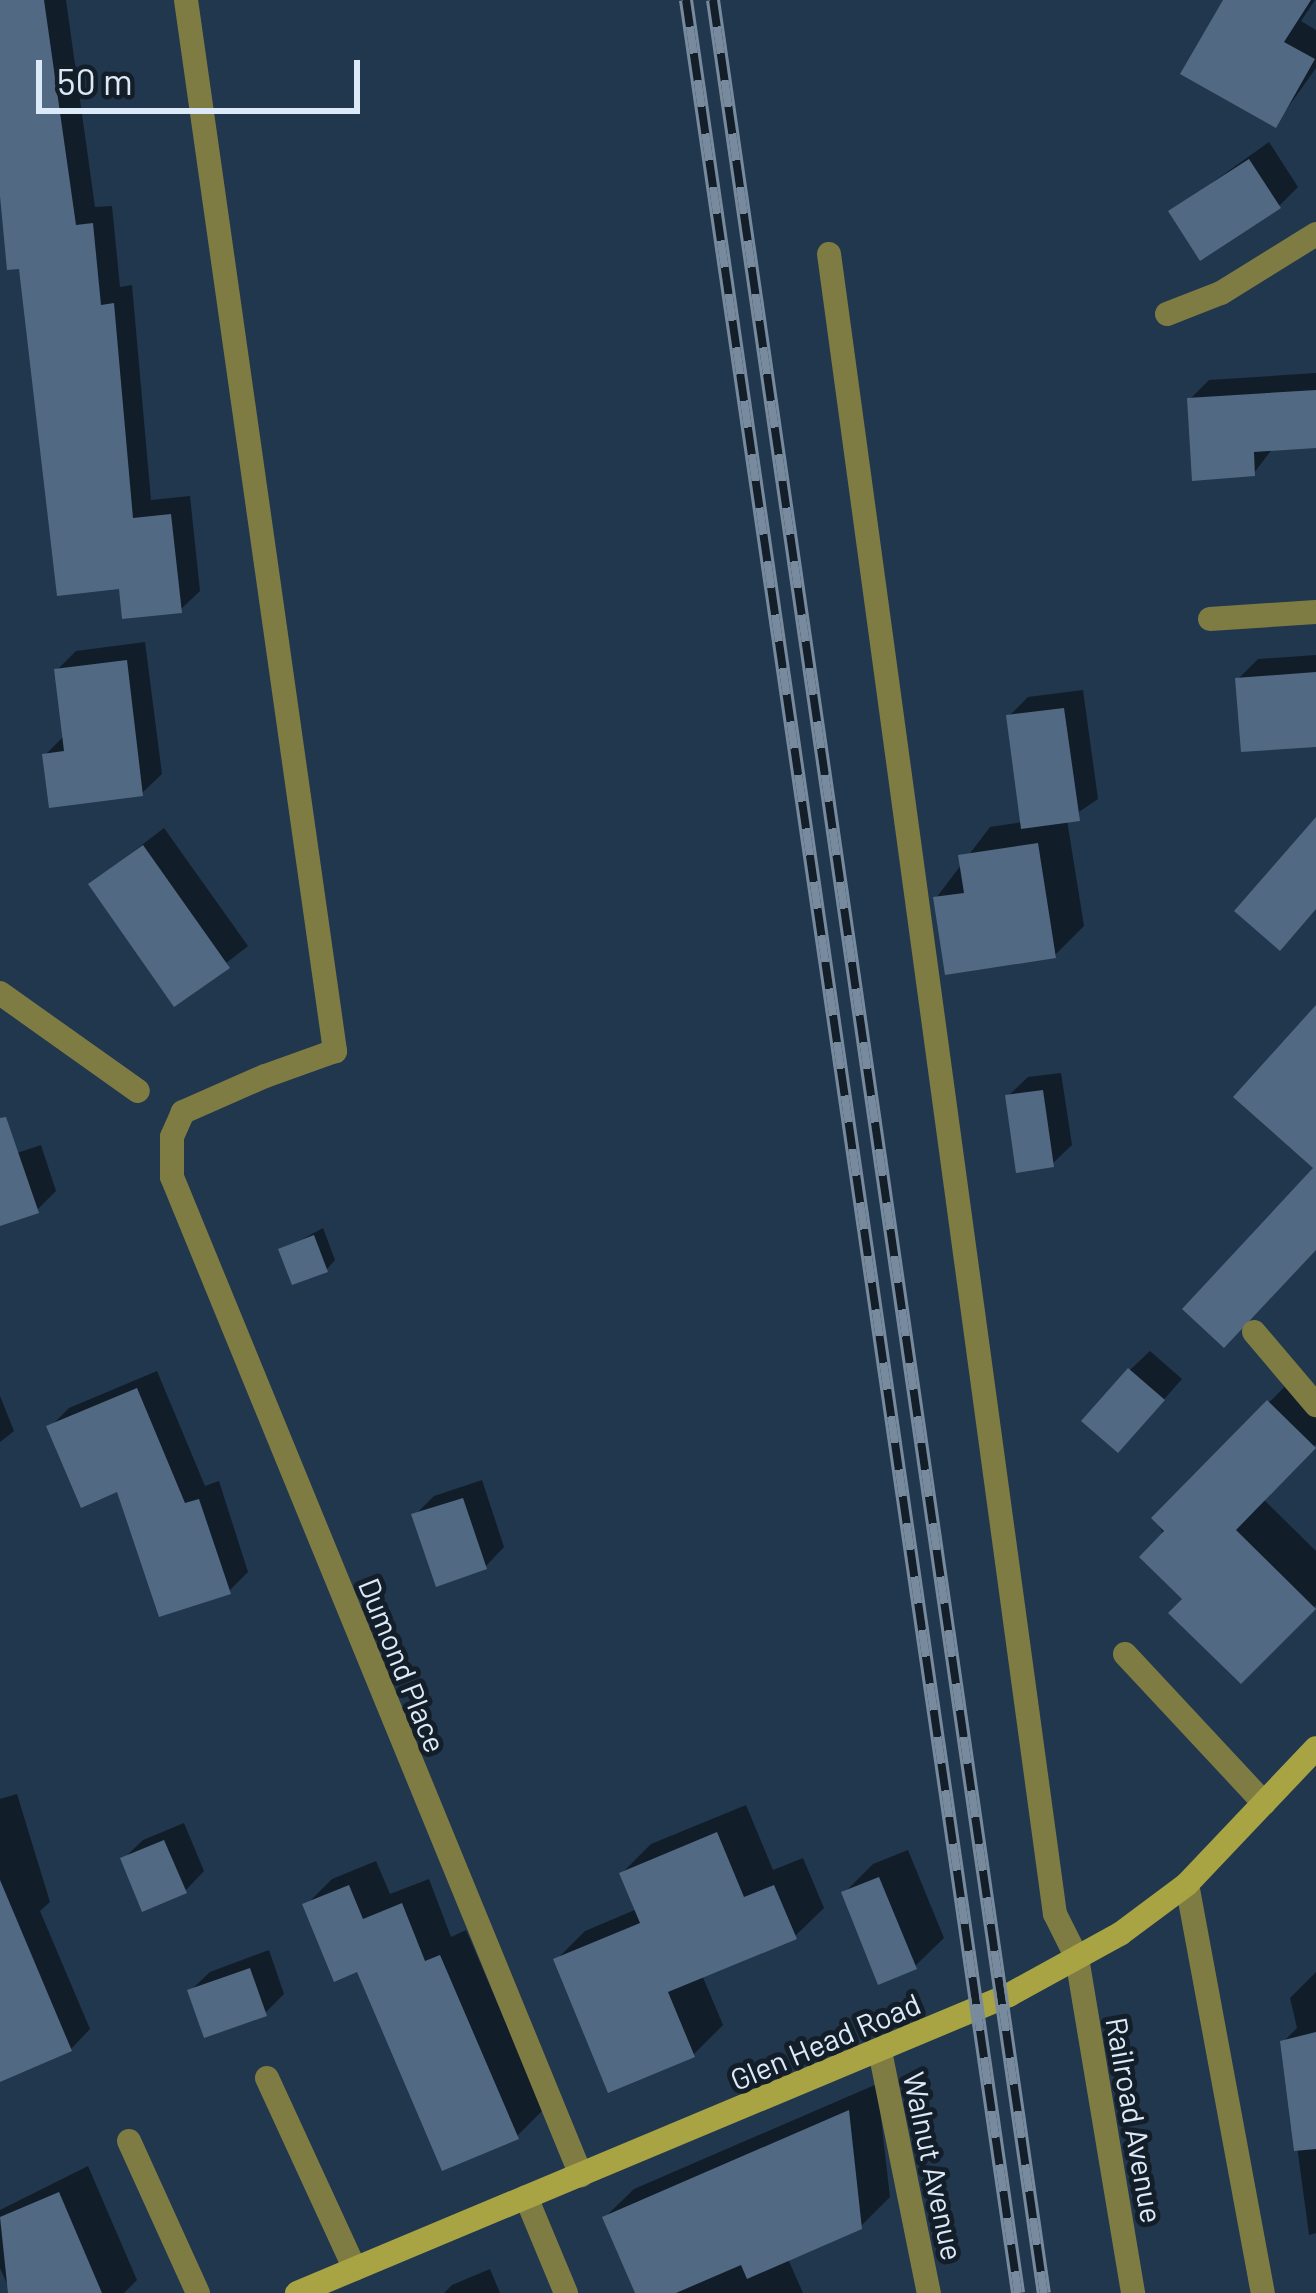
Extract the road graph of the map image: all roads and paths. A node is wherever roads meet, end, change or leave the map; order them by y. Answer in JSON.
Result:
{"nodes":[{"id":1,"x":186,"y":0,"type":"edge"},
{"id":2,"x":1316,"y":234,"type":"edge"},
{"id":3,"x":829,"y":254,"type":"dead end"},
{"id":4,"x":1167,"y":314,"type":"dead end"},
{"id":5,"x":1316,"y":612,"type":"edge"},
{"id":6,"x":1210,"y":619,"type":"dead end"},
{"id":7,"x":0,"y":993,"type":"edge"},
{"id":8,"x":138,"y":1091,"type":"dead end"},
{"id":9,"x":1254,"y":1333,"type":"dead end"},
{"id":10,"x":1316,"y":1405,"type":"edge"},
{"id":11,"x":1125,"y":1654,"type":"dead end"},
{"id":12,"x":1316,"y":1748,"type":"edge"},
{"id":13,"x":1264,"y":1803,"type":"junction"},
{"id":14,"x":1187,"y":1884,"type":"junction"},
{"id":15,"x":1077,"y":1958,"type":"junction"},
{"id":16,"x":880,"y":2051,"type":"junction"},
{"id":17,"x":267,"y":2078,"type":"dead end"},
{"id":18,"x":129,"y":2141,"type":"dead end"},
{"id":19,"x":580,"y":2175,"type":"junction"},
{"id":20,"x":526,"y":2198,"type":"junction"},
{"id":21,"x":355,"y":2269,"type":"junction"},
{"id":22,"x":199,"y":2293,"type":"edge"},
{"id":23,"x":297,"y":2293,"type":"edge"},
{"id":24,"x":566,"y":2293,"type":"edge"},
{"id":25,"x":929,"y":2293,"type":"edge"},
{"id":26,"x":1133,"y":2293,"type":"edge"},
{"id":27,"x":1263,"y":2293,"type":"edge"}],
"edges":[{"from":1,"to":19,"type":"street","name":"Dumond Place"},
{"from":2,"to":4,"type":"street"},
{"from":3,"to":15,"type":"street","name":"Railroad Avenue"},
{"from":5,"to":6,"type":"street"},
{"from":7,"to":8,"type":"street"},
{"from":9,"to":10,"type":"street"},
{"from":11,"to":13,"type":"street"},
{"from":12,"to":13,"type":"main road","name":"Glen Head Road"},
{"from":13,"to":14,"type":"main road","name":"Glen Head Road"},
{"from":14,"to":15,"type":"main road","name":"Glen Head Road"},
{"from":14,"to":27,"type":"street"},
{"from":15,"to":16,"type":"main road","name":"Glen Head Road"},
{"from":15,"to":26,"type":"street","name":"Railroad Avenue"},
{"from":16,"to":19,"type":"main road","name":"Glen Head Road"},
{"from":16,"to":25,"type":"street","name":"Walnut Avenue"},
{"from":17,"to":21,"type":"street"},
{"from":18,"to":22,"type":"street"},
{"from":19,"to":20,"type":"main road","name":"Glen Head Road"},
{"from":20,"to":21,"type":"main road","name":"Glen Head Road"},
{"from":20,"to":24,"type":"street"},
{"from":21,"to":23,"type":"main road","name":"Glen Head Road"}]}
